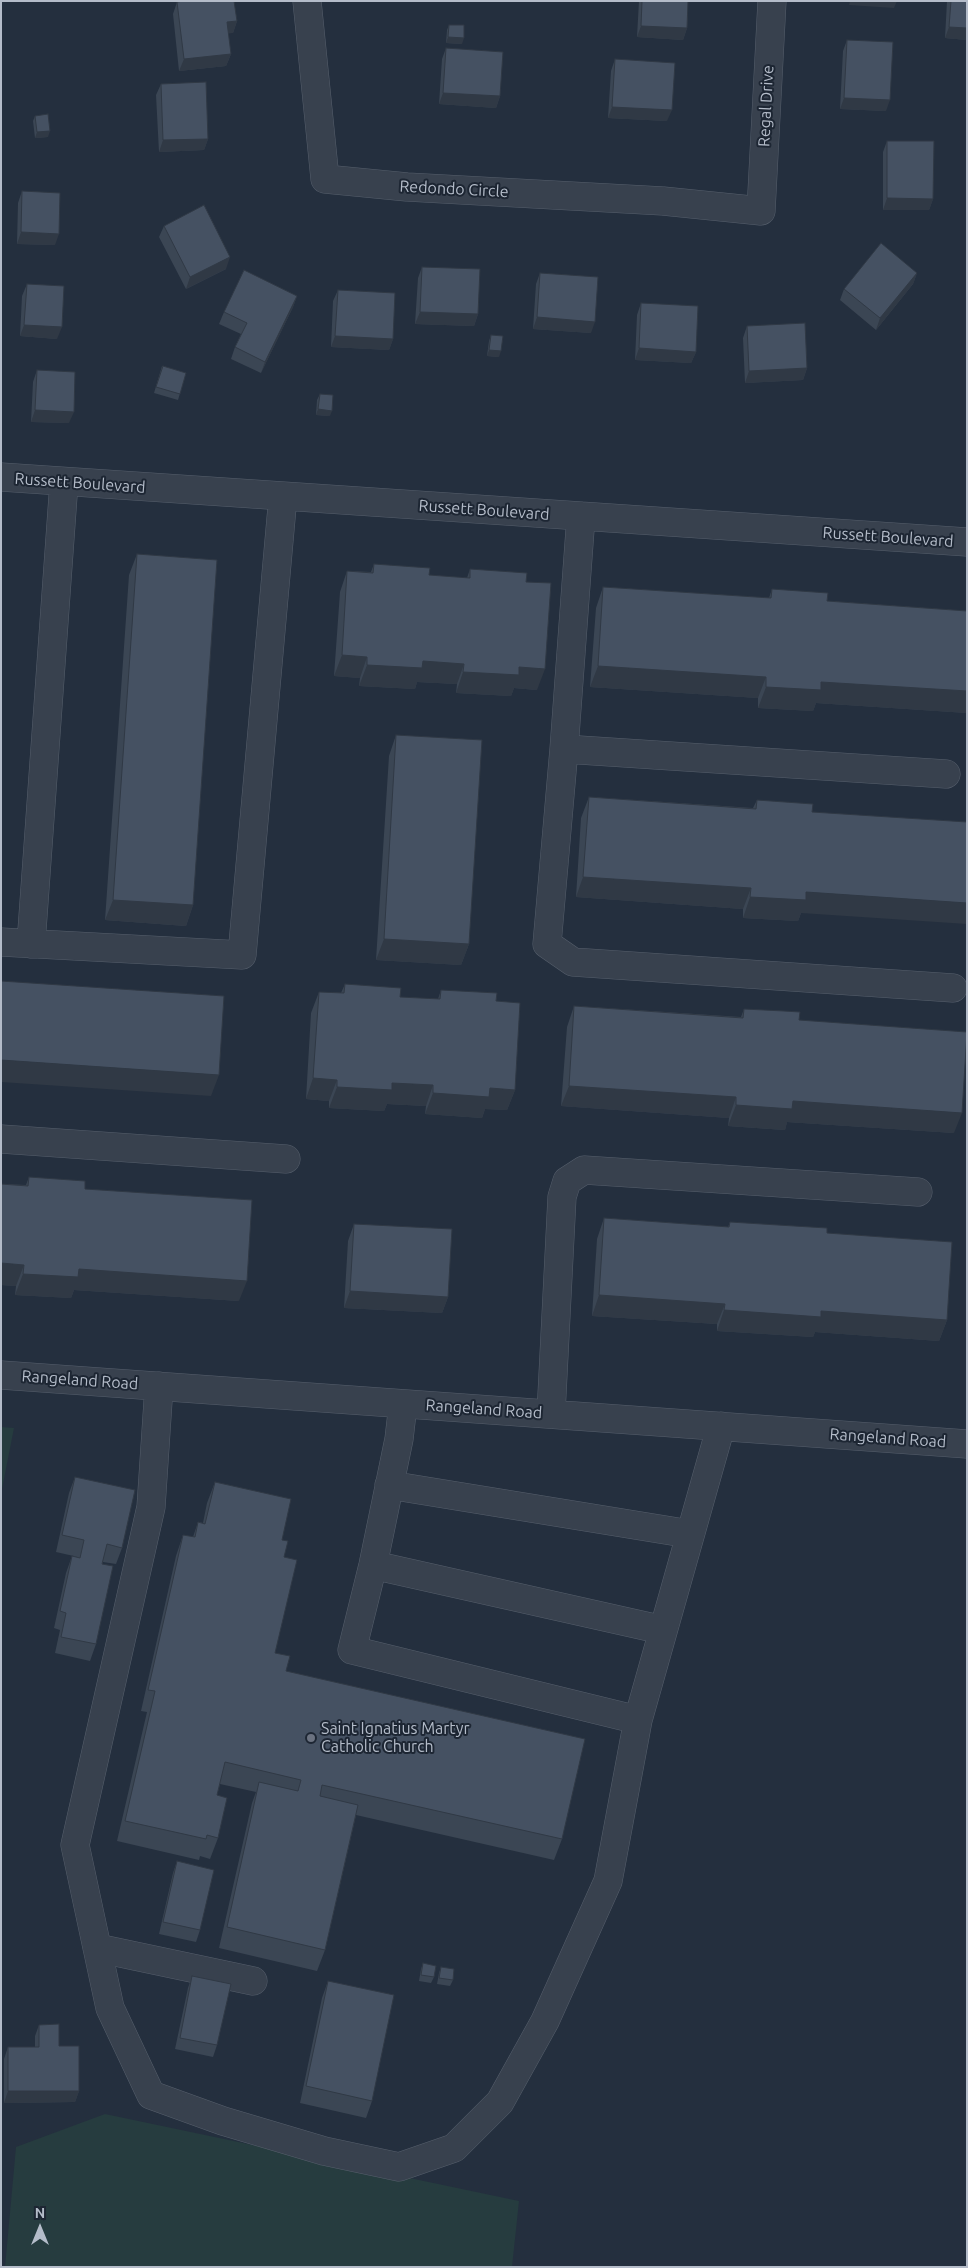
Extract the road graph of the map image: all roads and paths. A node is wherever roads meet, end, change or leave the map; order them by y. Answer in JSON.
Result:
{"nodes":[{"id":1,"x":307,"y":1,"type":"edge"},
{"id":2,"x":772,"y":1,"type":"edge"},
{"id":3,"x":761,"y":211,"type":"joint"},
{"id":4,"x":1,"y":477,"type":"edge"},
{"id":5,"x":64,"y":482,"type":"junction"},
{"id":6,"x":283,"y":496,"type":"junction"},
{"id":7,"x":581,"y":516,"type":"junction"},
{"id":8,"x":967,"y":542,"type":"edge"},
{"id":9,"x":564,"y":749,"type":"junction"},
{"id":10,"x":946,"y":774,"type":"dead end"},
{"id":11,"x":1,"y":942,"type":"edge"},
{"id":12,"x":31,"y":944,"type":"junction"},
{"id":13,"x":953,"y":988,"type":"dead end"},
{"id":14,"x":1,"y":1139,"type":"edge"},
{"id":15,"x":286,"y":1159,"type":"dead end"},
{"id":16,"x":918,"y":1192,"type":"dead end"},
{"id":17,"x":1,"y":1374,"type":"edge"},
{"id":18,"x":159,"y":1386,"type":"junction"},
{"id":19,"x":404,"y":1404,"type":"junction"},
{"id":20,"x":551,"y":1414,"type":"junction"},
{"id":21,"x":721,"y":1426,"type":"junction"},
{"id":22,"x":967,"y":1444,"type":"edge"},
{"id":23,"x":389,"y":1485,"type":"junction"},
{"id":24,"x":690,"y":1534,"type":"junction"},
{"id":25,"x":373,"y":1565,"type":"junction"},
{"id":26,"x":662,"y":1630,"type":"junction"},
{"id":27,"x":638,"y":1720,"type":"junction"},
{"id":28,"x":97,"y":1948,"type":"junction"},
{"id":29,"x":253,"y":1981,"type":"dead end"}],
"edges":[{"from":1,"to":3,"type":"street","name":"Redondo Circle"},
{"from":2,"to":3,"type":"street","name":"Regal Drive"},
{"from":4,"to":5,"type":"street","name":"Russett Boulevard"},
{"from":5,"to":6,"type":"street","name":"Russett Boulevard"},
{"from":5,"to":12,"type":"street"},
{"from":6,"to":7,"type":"street","name":"Russett Boulevard"},
{"from":6,"to":12,"type":"street"},
{"from":7,"to":8,"type":"street","name":"Russett Boulevard"},
{"from":7,"to":9,"type":"street"},
{"from":9,"to":10,"type":"street"},
{"from":9,"to":13,"type":"street"},
{"from":11,"to":12,"type":"street"},
{"from":14,"to":15,"type":"street"},
{"from":16,"to":20,"type":"street"},
{"from":17,"to":18,"type":"street","name":"Rangeland Road"},
{"from":18,"to":19,"type":"street","name":"Rangeland Road"},
{"from":18,"to":28,"type":"street"},
{"from":19,"to":20,"type":"street","name":"Rangeland Road"},
{"from":19,"to":23,"type":"street"},
{"from":20,"to":21,"type":"street","name":"Rangeland Road"},
{"from":21,"to":22,"type":"street","name":"Rangeland Road"},
{"from":21,"to":24,"type":"street"},
{"from":23,"to":24,"type":"street"},
{"from":23,"to":25,"type":"street"},
{"from":24,"to":26,"type":"street"},
{"from":25,"to":26,"type":"street"},
{"from":25,"to":27,"type":"street"},
{"from":26,"to":27,"type":"street"},
{"from":27,"to":28,"type":"street"},
{"from":28,"to":29,"type":"street"}]}
